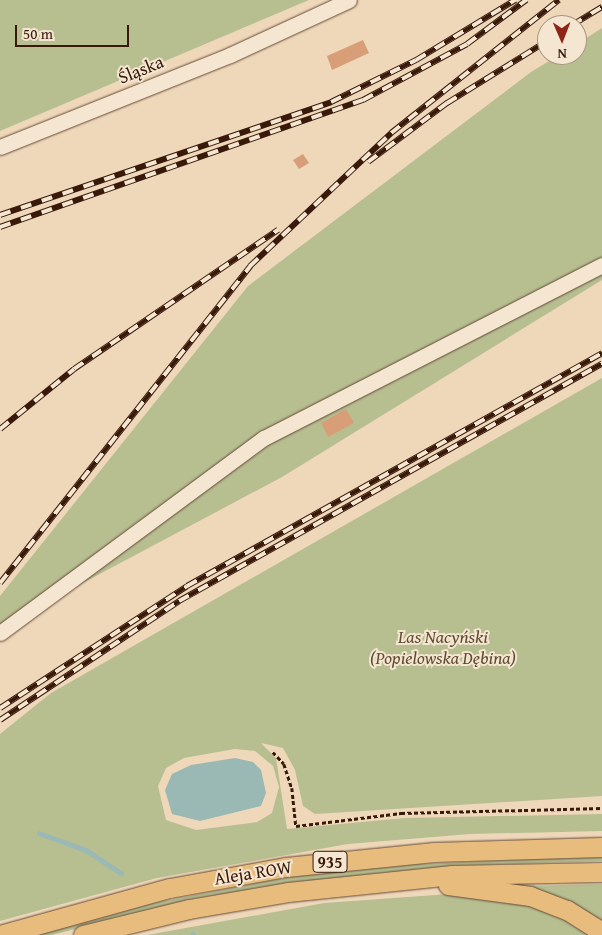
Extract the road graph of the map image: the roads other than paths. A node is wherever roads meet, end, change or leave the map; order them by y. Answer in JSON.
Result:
{"nodes":[{"id":1,"x":348,"y":0,"type":"edge"},
{"id":2,"x":0,"y":147,"type":"edge"},
{"id":3,"x":602,"y":264,"type":"edge"},
{"id":4,"x":0,"y":633,"type":"edge"},
{"id":5,"x":602,"y":847,"type":"edge"},
{"id":6,"x":602,"y":872,"type":"edge"},
{"id":7,"x":385,"y":880,"type":"junction"},
{"id":8,"x":602,"y":932,"type":"edge"},
{"id":9,"x":0,"y":935,"type":"edge"},
{"id":10,"x":83,"y":935,"type":"edge"}],
"edges":[{"from":1,"to":2,"type":"street","name":"Śląska"},
{"from":3,"to":4,"type":"street"},
{"from":5,"to":9,"type":"main road","name":"Aleja ROW","number":"935"},
{"from":6,"to":7,"type":"main road","name":"Aleja ROW","number":"935"},
{"from":7,"to":8,"type":"main road"},
{"from":7,"to":10,"type":"main road","name":"Aleja ROW","number":"935"}]}
